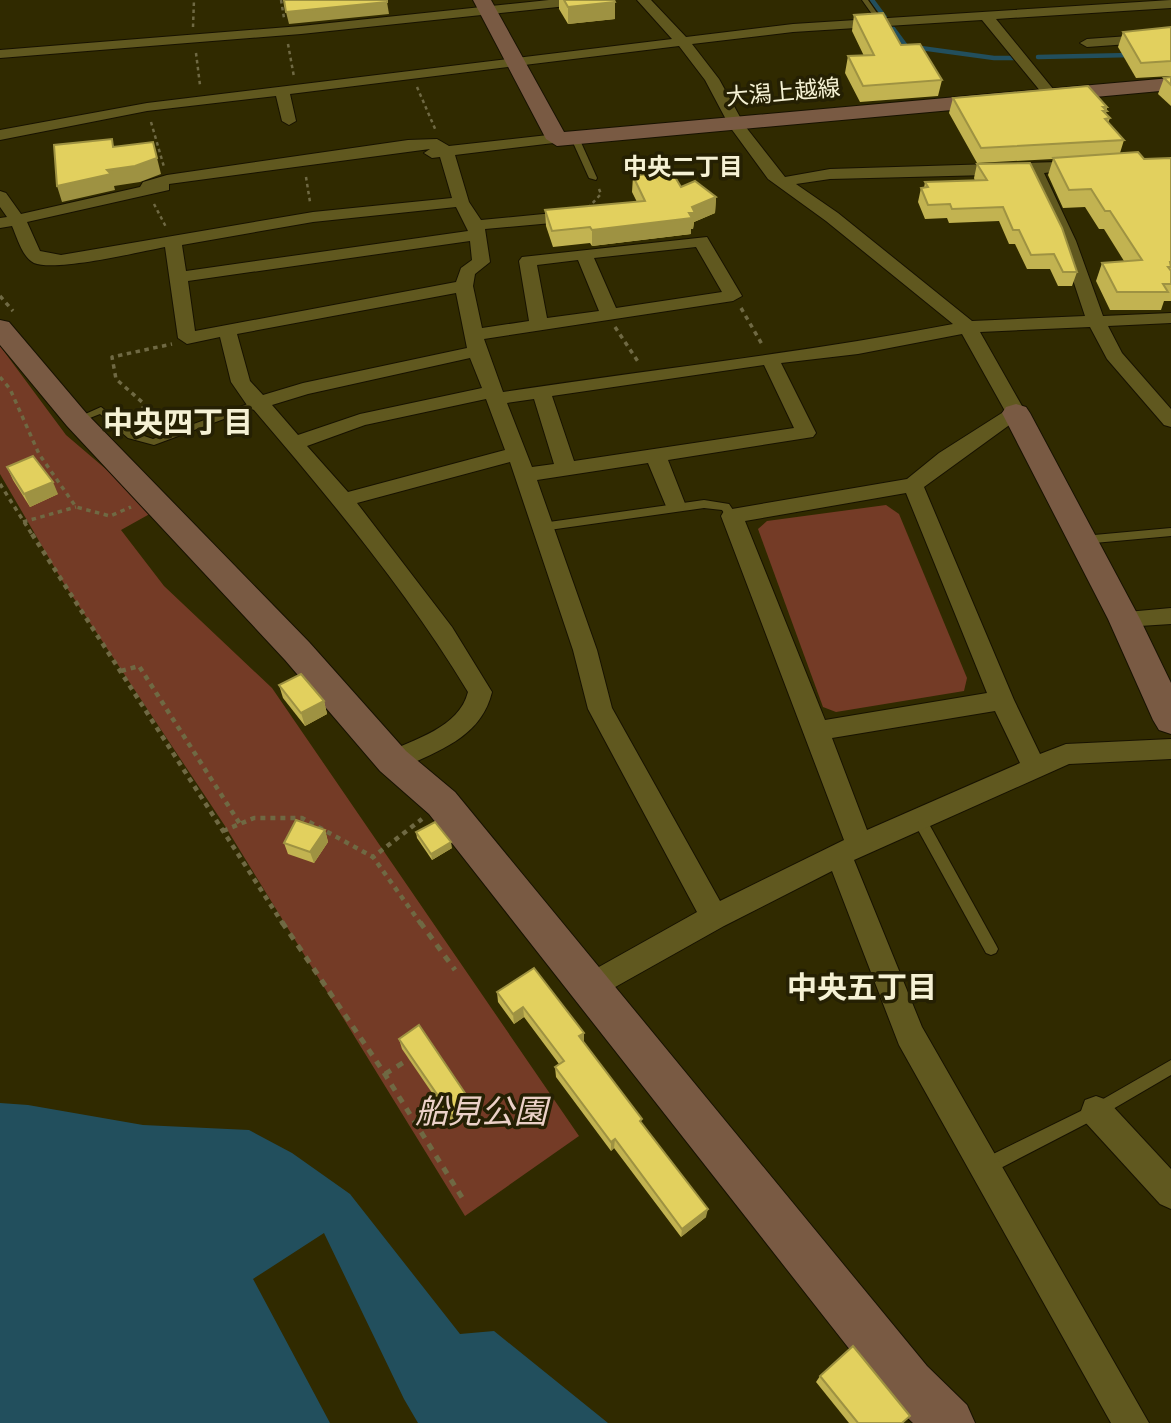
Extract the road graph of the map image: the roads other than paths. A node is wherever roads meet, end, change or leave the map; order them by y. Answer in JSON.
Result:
{"nodes":[{"id":1,"x":586,"y":0,"type":"edge"},
{"id":2,"x":644,"y":0,"type":"edge"},
{"id":3,"x":865,"y":0,"type":"edge"},
{"id":4,"x":1171,"y":4,"type":"edge"},
{"id":5,"x":484,"y":5,"type":"edge"},
{"id":6,"x":986,"y":16,"type":"junction"},
{"id":7,"x":881,"y":23,"type":"junction"},
{"id":8,"x":1171,"y":37,"type":"edge"},
{"id":9,"x":684,"y":43,"type":"junction"},
{"id":10,"x":1087,"y":43,"type":"dead end"},
{"id":11,"x":0,"y":54,"type":"edge"},
{"id":12,"x":516,"y":64,"type":"junction"},
{"id":13,"x":1171,"y":84,"type":"edge"},
{"id":14,"x":282,"y":90,"type":"junction"},
{"id":15,"x":1051,"y":96,"type":"junction"},
{"id":16,"x":289,"y":121,"type":"dead end"},
{"id":17,"x":736,"y":123,"type":"junction"},
{"id":18,"x":0,"y":135,"type":"edge"},
{"id":19,"x":566,"y":138,"type":"junction"},
{"id":20,"x":442,"y":148,"type":"junction"},
{"id":21,"x":1097,"y":163,"type":"edge"},
{"id":22,"x":1034,"y":169,"type":"junction"},
{"id":23,"x":593,"y":178,"type":"road end"},
{"id":24,"x":782,"y":182,"type":"junction"},
{"id":25,"x":147,"y":190,"type":"junction"},
{"id":26,"x":0,"y":196,"type":"edge"},
{"id":27,"x":461,"y":202,"type":"junction"},
{"id":28,"x":574,"y":216,"type":"edge"},
{"id":29,"x":8,"y":221,"type":"edge"},
{"id":30,"x":477,"y":230,"type":"junction"},
{"id":31,"x":173,"y":241,"type":"junction"},
{"id":32,"x":584,"y":254,"type":"junction"},
{"id":33,"x":176,"y":278,"type":"junction"},
{"id":34,"x":464,"y":286,"type":"junction"},
{"id":35,"x":609,"y":314,"type":"junction"},
{"id":36,"x":1171,"y":318,"type":"edge"},
{"id":37,"x":1095,"y":319,"type":"junction"},
{"id":38,"x":539,"y":324,"type":"junction"},
{"id":39,"x":968,"y":327,"type":"junction"},
{"id":40,"x":0,"y":328,"type":"edge"},
{"id":41,"x":227,"y":331,"type":"junction"},
{"id":42,"x":475,"y":343,"type":"junction"},
{"id":43,"x":771,"y":359,"type":"junction"},
{"id":44,"x":541,"y":392,"type":"junction"},
{"id":45,"x":496,"y":395,"type":"junction"},
{"id":46,"x":256,"y":404,"type":"junction"},
{"id":47,"x":1016,"y":413,"type":"junction"},
{"id":48,"x":77,"y":420,"type":"junction"},
{"id":49,"x":1171,"y":421,"type":"edge"},
{"id":50,"x":293,"y":444,"type":"junction"},
{"id":51,"x":515,"y":454,"type":"junction"},
{"id":52,"x":656,"y":456,"type":"junction"},
{"id":53,"x":566,"y":468,"type":"junction"},
{"id":54,"x":525,"y":475,"type":"junction"},
{"id":55,"x":913,"y":485,"type":"junction"},
{"id":56,"x":342,"y":500,"type":"junction"},
{"id":57,"x":675,"y":506,"type":"junction"},
{"id":58,"x":732,"y":516,"type":"junction"},
{"id":59,"x":542,"y":527,"type":"junction"},
{"id":60,"x":1171,"y":532,"type":"edge"},
{"id":61,"x":1083,"y":540,"type":"junction"},
{"id":62,"x":1171,"y":616,"type":"edge"},
{"id":63,"x":1124,"y":619,"type":"junction"},
{"id":64,"x":1002,"y":700,"type":"junction"},
{"id":65,"x":1171,"y":720,"type":"edge"},
{"id":66,"x":817,"y":731,"type":"junction"},
{"id":67,"x":1171,"y":748,"type":"edge"},
{"id":68,"x":393,"y":761,"type":"junction"},
{"id":69,"x":1035,"y":769,"type":"junction"},
{"id":70,"x":919,"y":819,"type":"junction"},
{"id":71,"x":849,"y":850,"type":"junction"},
{"id":72,"x":713,"y":917,"type":"junction"},
{"id":73,"x":991,"y":949,"type":"dead end"},
{"id":74,"x":591,"y":986,"type":"junction"},
{"id":75,"x":1171,"y":1068,"type":"edge"},
{"id":76,"x":1096,"y":1111,"type":"junction"},
{"id":77,"x":987,"y":1166,"type":"junction"},
{"id":78,"x":1171,"y":1193,"type":"edge"},
{"id":79,"x":949,"y":1423,"type":"edge"},
{"id":80,"x":1131,"y":1423,"type":"edge"}],
"edges":[{"from":1,"to":5,"type":"street"},
{"from":2,"to":9,"type":"street"},
{"from":3,"to":7,"type":"lane"},
{"from":4,"to":6,"type":"street"},
{"from":5,"to":11,"type":"street"},
{"from":5,"to":12,"type":"street"},
{"from":6,"to":7,"type":"street"},
{"from":6,"to":15,"type":"street"},
{"from":7,"to":9,"type":"street"},
{"from":8,"to":10,"type":"street"},
{"from":9,"to":12,"type":"street"},
{"from":9,"to":17,"type":"street"},
{"from":12,"to":14,"type":"street"},
{"from":12,"to":19,"type":"street"},
{"from":13,"to":15,"type":"street","name":"大潟上越線"},
{"from":14,"to":16,"type":"street"},
{"from":14,"to":18,"type":"street"},
{"from":15,"to":17,"type":"street","name":"大潟上越線"},
{"from":17,"to":19,"type":"street","name":"大潟上越線"},
{"from":17,"to":24,"type":"street"},
{"from":19,"to":20,"type":"street"},
{"from":19,"to":23,"type":"lane"},
{"from":20,"to":25,"type":"street"},
{"from":20,"to":25,"type":"street"},
{"from":20,"to":27,"type":"street"},
{"from":21,"to":22,"type":"street"},
{"from":22,"to":24,"type":"street"},
{"from":22,"to":37,"type":"street"},
{"from":24,"to":39,"type":"street"},
{"from":25,"to":29,"type":"street"},
{"from":26,"to":29,"type":"street"},
{"from":27,"to":30,"type":"street"},
{"from":27,"to":31,"type":"street"},
{"from":28,"to":30,"type":"street"},
{"from":29,"to":31,"type":"street"},
{"from":30,"to":33,"type":"street"},
{"from":30,"to":34,"type":"street"},
{"from":31,"to":33,"type":"street"},
{"from":32,"to":35,"type":"street"},
{"from":32,"to":35,"type":"street"},
{"from":32,"to":38,"type":"street"},
{"from":33,"to":41,"type":"street"},
{"from":34,"to":41,"type":"street"},
{"from":34,"to":42,"type":"street"},
{"from":35,"to":38,"type":"street"},
{"from":36,"to":37,"type":"street"},
{"from":37,"to":39,"type":"street"},
{"from":37,"to":49,"type":"street"},
{"from":38,"to":42,"type":"street"},
{"from":39,"to":43,"type":"street"},
{"from":39,"to":47,"type":"street"},
{"from":40,"to":48,"type":"street"},
{"from":41,"to":46,"type":"street"},
{"from":42,"to":45,"type":"street"},
{"from":42,"to":46,"type":"street"},
{"from":43,"to":44,"type":"street"},
{"from":43,"to":52,"type":"street"},
{"from":44,"to":45,"type":"street"},
{"from":44,"to":53,"type":"street"},
{"from":45,"to":50,"type":"street"},
{"from":45,"to":51,"type":"street"},
{"from":46,"to":48,"type":"lane"},
{"from":46,"to":50,"type":"street"},
{"from":47,"to":55,"type":"street"},
{"from":47,"to":61,"type":"street"},
{"from":48,"to":68,"type":"street"},
{"from":50,"to":56,"type":"street"},
{"from":51,"to":54,"type":"street"},
{"from":51,"to":56,"type":"street"},
{"from":52,"to":53,"type":"street"},
{"from":52,"to":57,"type":"street"},
{"from":53,"to":54,"type":"street"},
{"from":54,"to":59,"type":"street"},
{"from":55,"to":58,"type":"street"},
{"from":55,"to":64,"type":"street"},
{"from":56,"to":68,"type":"street"},
{"from":57,"to":58,"type":"lane"},
{"from":57,"to":59,"type":"lane"},
{"from":58,"to":66,"type":"street"},
{"from":59,"to":72,"type":"street"},
{"from":60,"to":61,"type":"lane"},
{"from":61,"to":63,"type":"street"},
{"from":62,"to":63,"type":"street"},
{"from":63,"to":65,"type":"street"},
{"from":64,"to":66,"type":"street"},
{"from":64,"to":69,"type":"street"},
{"from":66,"to":71,"type":"street"},
{"from":67,"to":69,"type":"street"},
{"from":68,"to":74,"type":"street"},
{"from":69,"to":70,"type":"street"},
{"from":70,"to":71,"type":"street"},
{"from":70,"to":73,"type":"lane"},
{"from":71,"to":72,"type":"street"},
{"from":71,"to":77,"type":"street"},
{"from":72,"to":74,"type":"street"},
{"from":74,"to":79,"type":"street"},
{"from":75,"to":76,"type":"lane"},
{"from":76,"to":77,"type":"lane"},
{"from":76,"to":78,"type":"street"},
{"from":77,"to":80,"type":"street"}]}
